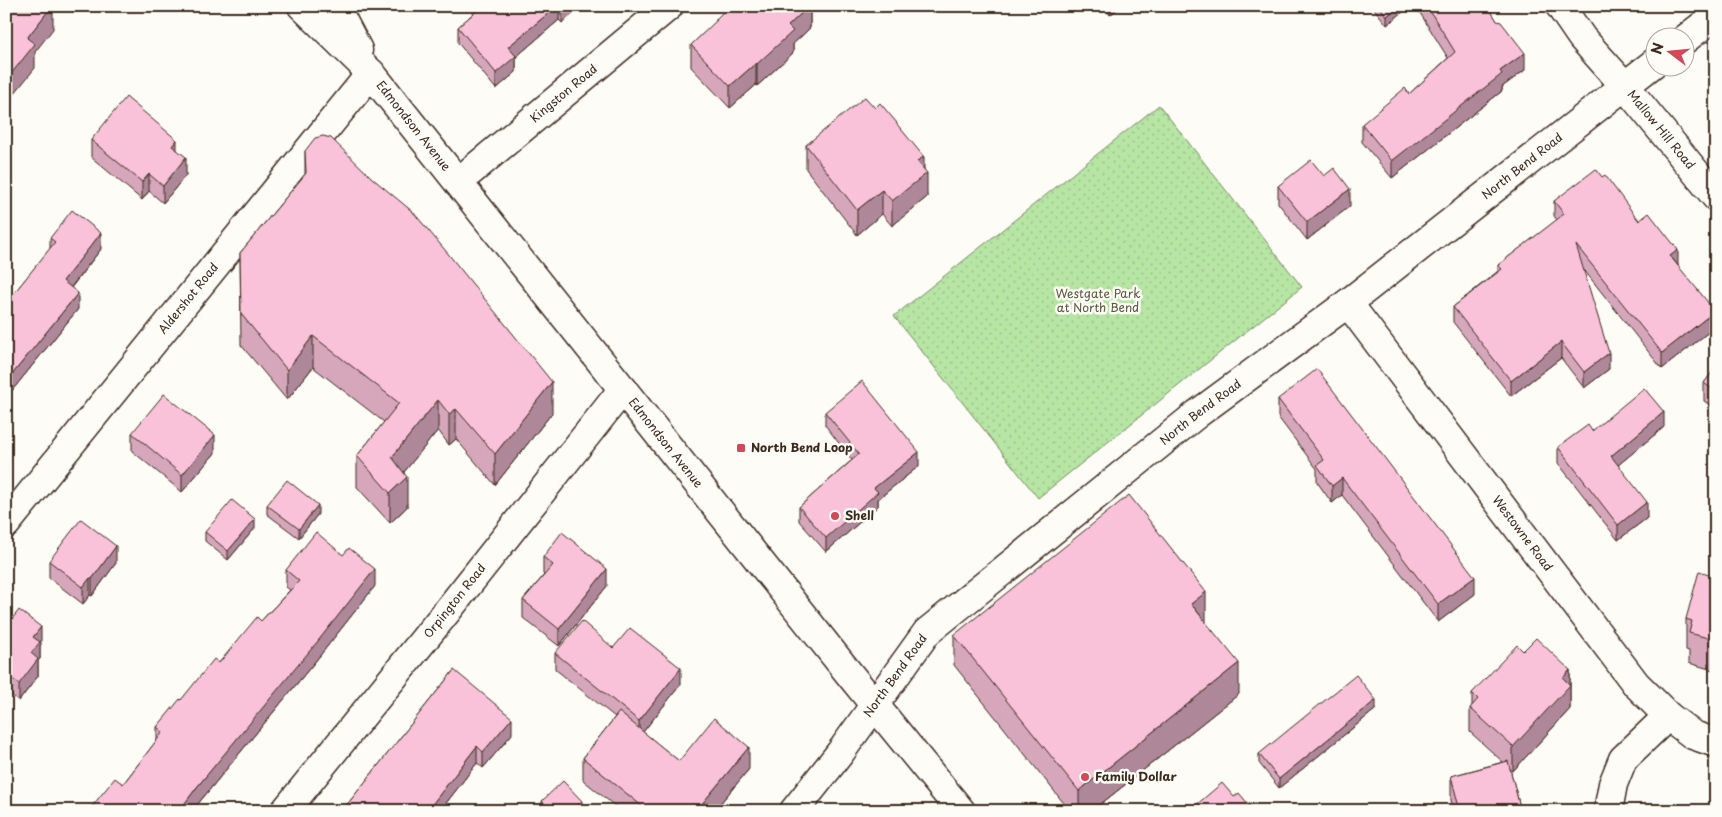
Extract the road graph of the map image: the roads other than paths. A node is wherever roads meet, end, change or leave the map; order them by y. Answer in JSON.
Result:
{"nodes":[{"id":1,"x":302,"y":6,"type":"edge"},
{"id":2,"x":335,"y":6,"type":"edge"},
{"id":3,"x":670,"y":6,"type":"edge"},
{"id":4,"x":1560,"y":6,"type":"edge"},
{"id":5,"x":1716,"y":15,"type":"edge"},
{"id":6,"x":1694,"y":32,"type":"edge"},
{"id":7,"x":1644,"y":71,"type":"edge"},
{"id":8,"x":371,"y":73,"type":"junction"},
{"id":9,"x":1625,"y":86,"type":"junction"},
{"id":10,"x":458,"y":182,"type":"junction"},
{"id":11,"x":1716,"y":197,"type":"edge"},
{"id":12,"x":1348,"y":303,"type":"junction"},
{"id":13,"x":623,"y":389,"type":"junction"},
{"id":14,"x":6,"y":524,"type":"edge"},
{"id":15,"x":875,"y":705,"type":"junction"},
{"id":16,"x":1668,"y":716,"type":"junction"},
{"id":17,"x":1716,"y":743,"type":"edge"},
{"id":18,"x":285,"y":811,"type":"edge"},
{"id":19,"x":794,"y":811,"type":"edge"},
{"id":20,"x":961,"y":811,"type":"edge"},
{"id":21,"x":1608,"y":811,"type":"edge"}],
"edges":[{"from":1,"to":8,"type":"street","name":"Edmondson Avenue"},
{"from":2,"to":8,"type":"street","name":"Edmondson Avenue"},
{"from":3,"to":10,"type":"street","name":"Kingston Road"},
{"from":4,"to":9,"type":"street","name":"Mallow Hill Road"},
{"from":5,"to":6,"type":"street"},
{"from":7,"to":9,"type":"street","name":"North Bend Road"},
{"from":8,"to":10,"type":"street","name":"Edmondson Avenue"},
{"from":8,"to":14,"type":"street","name":"Aldershot Road"},
{"from":9,"to":11,"type":"street","name":"Mallow Hill Road"},
{"from":9,"to":12,"type":"street","name":"North Bend Road"},
{"from":10,"to":13,"type":"street","name":"Edmondson Avenue"},
{"from":12,"to":15,"type":"street","name":"North Bend Road"},
{"from":12,"to":16,"type":"street","name":"Westowne Road"},
{"from":13,"to":15,"type":"street","name":"Edmondson Avenue"},
{"from":13,"to":18,"type":"street","name":"Orpington Road"},
{"from":15,"to":19,"type":"street","name":"North Bend Road"},
{"from":15,"to":20,"type":"street","name":"Edmondson Avenue"},
{"from":16,"to":17,"type":"street","name":"Westowne Road"},
{"from":16,"to":21,"type":"street"}]}
